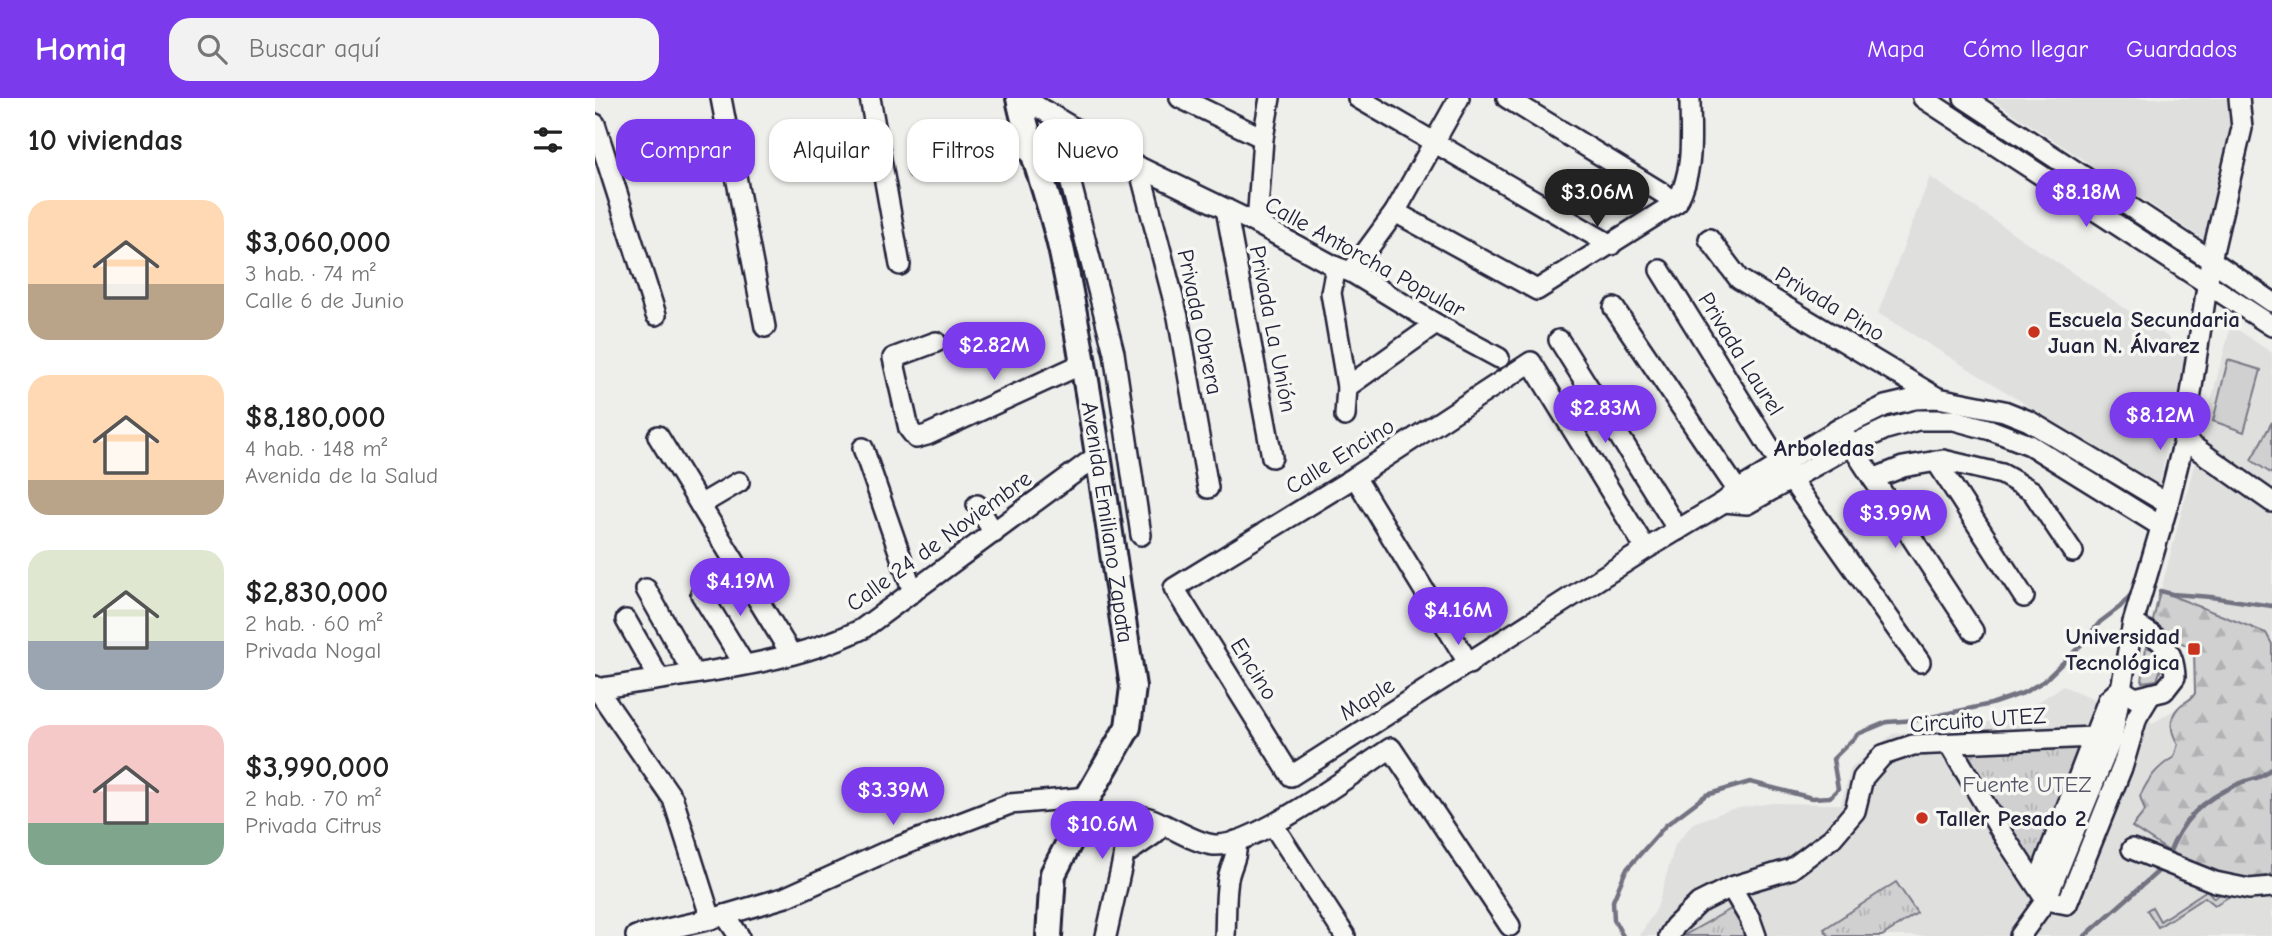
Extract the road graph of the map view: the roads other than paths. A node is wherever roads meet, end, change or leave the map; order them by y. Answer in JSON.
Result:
{"nodes":[{"id":1,"x":721,"y":98,"type":"edge"},
{"id":2,"x":870,"y":98,"type":"edge"},
{"id":3,"x":1021,"y":98,"type":"edge"},
{"id":4,"x":1270,"y":98,"type":"edge"},
{"id":5,"x":1358,"y":98,"type":"edge"},
{"id":6,"x":1459,"y":98,"type":"edge"},
{"id":7,"x":1507,"y":98,"type":"edge"},
{"id":8,"x":1690,"y":98,"type":"edge"},
{"id":9,"x":1923,"y":98,"type":"edge"},
{"id":10,"x":1964,"y":98,"type":"edge"},
{"id":11,"x":2239,"y":98,"type":"edge"},
{"id":12,"x":1190,"y":100,"type":"edge"},
{"id":13,"x":1054,"y":117,"type":"junction"},
{"id":14,"x":1057,"y":119,"type":"edge"},
{"id":15,"x":595,"y":124,"type":"edge"},
{"id":16,"x":1263,"y":138,"type":"junction"},
{"id":17,"x":1434,"y":142,"type":"junction"},
{"id":18,"x":1031,"y":147,"type":"junction"},
{"id":19,"x":1019,"y":149,"type":"edge"},
{"id":20,"x":1143,"y":169,"type":"edge"},
{"id":21,"x":1143,"y":182,"type":"edge"},
{"id":22,"x":1677,"y":202,"type":"junction"},
{"id":23,"x":1226,"y":209,"type":"junction"},
{"id":24,"x":1395,"y":212,"type":"junction"},
{"id":25,"x":1257,"y":224,"type":"junction"},
{"id":26,"x":1709,"y":239,"type":"dead end"},
{"id":27,"x":1611,"y":245,"type":"junction"},
{"id":28,"x":2211,"y":260,"type":"junction"},
{"id":29,"x":900,"y":265,"type":"dead end"},
{"id":30,"x":1343,"y":270,"type":"junction"},
{"id":31,"x":1660,"y":270,"type":"dead end"},
{"id":32,"x":2208,"y":286,"type":"junction"},
{"id":33,"x":2272,"y":302,"type":"edge"},
{"id":34,"x":1614,"y":308,"type":"dead end"},
{"id":35,"x":656,"y":315,"type":"dead end"},
{"id":36,"x":1436,"y":324,"type":"junction"},
{"id":37,"x":2272,"y":326,"type":"edge"},
{"id":38,"x":765,"y":327,"type":"dead end"},
{"id":39,"x":1559,"y":340,"type":"dead end"},
{"id":40,"x":936,"y":342,"type":"dead end"},
{"id":41,"x":1499,"y":358,"type":"dead end"},
{"id":42,"x":1084,"y":363,"type":"junction"},
{"id":43,"x":1347,"y":387,"type":"junction"},
{"id":44,"x":1938,"y":398,"type":"junction"},
{"id":45,"x":1345,"y":416,"type":"dead end"},
{"id":46,"x":1840,"y":428,"type":"junction"},
{"id":47,"x":657,"y":436,"type":"dead end"},
{"id":48,"x":2184,"y":440,"type":"junction"},
{"id":49,"x":1850,"y":446,"type":"junction"},
{"id":50,"x":863,"y":448,"type":"dead end"},
{"id":51,"x":1097,"y":456,"type":"junction"},
{"id":52,"x":1272,"y":457,"type":"dead end"},
{"id":53,"x":1936,"y":461,"type":"junction"},
{"id":54,"x":1786,"y":472,"type":"junction"},
{"id":55,"x":1355,"y":477,"type":"junction"},
{"id":56,"x":1873,"y":479,"type":"junction"},
{"id":57,"x":739,"y":482,"type":"dead end"},
{"id":58,"x":1208,"y":488,"type":"dead end"},
{"id":59,"x":1736,"y":498,"type":"junction"},
{"id":60,"x":2272,"y":502,"type":"edge"},
{"id":61,"x":2168,"y":504,"type":"junction"},
{"id":62,"x":700,"y":505,"type":"junction"},
{"id":63,"x":977,"y":505,"type":"dead end"},
{"id":64,"x":2162,"y":527,"type":"junction"},
{"id":65,"x":1678,"y":530,"type":"junction"},
{"id":66,"x":994,"y":533,"type":"junction"},
{"id":67,"x":1141,"y":535,"type":"dead end"},
{"id":68,"x":1646,"y":549,"type":"junction"},
{"id":69,"x":2073,"y":552,"type":"dead end"},
{"id":70,"x":1174,"y":588,"type":"joint"},
{"id":71,"x":646,"y":589,"type":"dead end"},
{"id":72,"x":913,"y":592,"type":"junction"},
{"id":73,"x":701,"y":594,"type":"dead end"},
{"id":74,"x":2024,"y":597,"type":"dead end"},
{"id":75,"x":626,"y":620,"type":"dead end"},
{"id":76,"x":2133,"y":623,"type":"junction"},
{"id":77,"x":1973,"y":631,"type":"dead end"},
{"id":78,"x":791,"y":654,"type":"junction"},
{"id":79,"x":1920,"y":662,"type":"dead end"},
{"id":80,"x":744,"y":664,"type":"junction"},
{"id":81,"x":1469,"y":664,"type":"junction"},
{"id":82,"x":693,"y":673,"type":"junction"},
{"id":83,"x":659,"y":678,"type":"junction"},
{"id":84,"x":596,"y":687,"type":"edge"},
{"id":85,"x":2121,"y":689,"type":"junction"},
{"id":86,"x":2151,"y":694,"type":"junction"},
{"id":87,"x":2094,"y":737,"type":"junction"},
{"id":88,"x":1949,"y":744,"type":"junction"},
{"id":89,"x":1291,"y":776,"type":"joint"},
{"id":90,"x":1087,"y":797,"type":"junction"},
{"id":91,"x":1164,"y":825,"type":"junction"},
{"id":92,"x":1273,"y":825,"type":"junction"},
{"id":93,"x":1076,"y":829,"type":"junction"},
{"id":94,"x":1236,"y":841,"type":"junction"},
{"id":95,"x":2132,"y":849,"type":"dead end"},
{"id":96,"x":1731,"y":887,"type":"junction"},
{"id":97,"x":2272,"y":887,"type":"edge"},
{"id":98,"x":2041,"y":893,"type":"junction"},
{"id":99,"x":718,"y":917,"type":"junction"},
{"id":100,"x":1510,"y":926,"type":"dead end"},
{"id":101,"x":636,"y":936,"type":"edge"},
{"id":102,"x":739,"y":936,"type":"edge"},
{"id":103,"x":1049,"y":936,"type":"edge"},
{"id":104,"x":1106,"y":936,"type":"edge"},
{"id":105,"x":1225,"y":936,"type":"edge"},
{"id":106,"x":1345,"y":936,"type":"edge"},
{"id":107,"x":1669,"y":936,"type":"edge"},
{"id":108,"x":1756,"y":936,"type":"edge"},
{"id":109,"x":2020,"y":936,"type":"edge"}],
"edges":[{"from":1,"to":38,"type":"street"},
{"from":2,"to":29,"type":"street"},
{"from":3,"to":13,"type":"street","name":"Calle Antorcha Popular"},
{"from":3,"to":18,"type":"main road","name":"Avenida Emiliano Zapata"},
{"from":4,"to":16,"type":"street"},
{"from":5,"to":17,"type":"street"},
{"from":6,"to":17,"type":"street"},
{"from":7,"to":22,"type":"street"},
{"from":8,"to":22,"type":"street"},
{"from":9,"to":32,"type":"street"},
{"from":10,"to":28,"type":"street"},
{"from":11,"to":28,"type":"street"},
{"from":12,"to":16,"type":"street"},
{"from":13,"to":14,"type":"street","name":"Calle Antorcha Popular"},
{"from":13,"to":67,"type":"street"},
{"from":15,"to":35,"type":"street"},
{"from":16,"to":25,"type":"street"},
{"from":17,"to":24,"type":"street"},
{"from":17,"to":27,"type":"street"},
{"from":18,"to":19,"type":"street"},
{"from":18,"to":42,"type":"main road","name":"Avenida Emiliano Zapata"},
{"from":20,"to":23,"type":"street","name":"Calle Antorcha Popular"},
{"from":21,"to":58,"type":"street","name":"Privada Obrera"},
{"from":22,"to":27,"type":"street"},
{"from":23,"to":25,"type":"street","name":"Calle Antorcha Popular"},
{"from":23,"to":52,"type":"street","name":"Privada La Unión"},
{"from":24,"to":27,"type":"street"},
{"from":24,"to":30,"type":"street"},
{"from":25,"to":30,"type":"street","name":"Calle Antorcha Popular"},
{"from":26,"to":44,"type":"street","name":"Privada Pino"},
{"from":28,"to":32,"type":"street"},
{"from":28,"to":33,"type":"street"},
{"from":30,"to":36,"type":"street","name":"Calle Antorcha Popular"},
{"from":30,"to":43,"type":"street"},
{"from":31,"to":54,"type":"street","name":"Privada Laurel"},
{"from":32,"to":37,"type":"street"},
{"from":32,"to":48,"type":"street"},
{"from":34,"to":59,"type":"street"},
{"from":36,"to":41,"type":"street","name":"Calle Antorcha Popular"},
{"from":36,"to":43,"type":"street"},
{"from":39,"to":65,"type":"street"},
{"from":40,"to":42,"type":"street"},
{"from":42,"to":51,"type":"main road","name":"Avenida Emiliano Zapata"},
{"from":43,"to":45,"type":"street"},
{"from":44,"to":46,"type":"street"},
{"from":44,"to":61,"type":"street"},
{"from":46,"to":49,"type":"street"},
{"from":46,"to":54,"type":"street"},
{"from":47,"to":62,"type":"street"},
{"from":48,"to":60,"type":"street"},
{"from":48,"to":61,"type":"street"},
{"from":49,"to":54,"type":"street"},
{"from":49,"to":56,"type":"street"},
{"from":49,"to":64,"type":"street"},
{"from":50,"to":72,"type":"street"},
{"from":51,"to":66,"type":"street","name":"Calle 24 de Noviembre"},
{"from":51,"to":90,"type":"main road","name":"Avenida Emiliano Zapata"},
{"from":53,"to":56,"type":"street"},
{"from":53,"to":69,"type":"street"},
{"from":53,"to":74,"type":"street"},
{"from":54,"to":59,"type":"street","name":"Maple"},
{"from":54,"to":79,"type":"street","name":"Privada Laurel"},
{"from":55,"to":68,"type":"street","name":"Calle Encino"},
{"from":55,"to":70,"type":"street","name":"Calle Encino"},
{"from":55,"to":81,"type":"street"},
{"from":56,"to":77,"type":"street"},
{"from":57,"to":62,"type":"street"},
{"from":59,"to":65,"type":"street","name":"Maple"},
{"from":61,"to":64,"type":"street"},
{"from":62,"to":78,"type":"street"},
{"from":63,"to":66,"type":"street"},
{"from":64,"to":76,"type":"street"},
{"from":65,"to":68,"type":"street","name":"Maple"},
{"from":66,"to":72,"type":"street","name":"Calle 24 de Noviembre"},
{"from":68,"to":81,"type":"street","name":"Maple"},
{"from":70,"to":89,"type":"street","name":"Encino"},
{"from":71,"to":82,"type":"street"},
{"from":72,"to":78,"type":"street","name":"Calle 24 de Noviembre"},
{"from":73,"to":80,"type":"street"},
{"from":75,"to":83,"type":"street"},
{"from":76,"to":85,"type":"street"},
{"from":76,"to":86,"type":"street"},
{"from":78,"to":80,"type":"street","name":"Calle 24 de Noviembre"},
{"from":80,"to":82,"type":"street","name":"Calle 24 de Noviembre"},
{"from":81,"to":89,"type":"street","name":"Maple"},
{"from":82,"to":83,"type":"street","name":"Calle 24 de Noviembre"},
{"from":83,"to":84,"type":"street","name":"Calle 24 de Noviembre"},
{"from":84,"to":99,"type":"street"},
{"from":85,"to":86,"type":"street"},
{"from":85,"to":87,"type":"street"},
{"from":85,"to":98,"type":"street"},
{"from":86,"to":98,"type":"street"},
{"from":87,"to":88,"type":"street","name":"Circuito UTEZ"},
{"from":87,"to":98,"type":"street"},
{"from":88,"to":96,"type":"street","name":"Circuito UTEZ"},
{"from":88,"to":98,"type":"street"},
{"from":90,"to":93,"type":"main road","name":"Avenida Emiliano Zapata"},
{"from":90,"to":99,"type":"street"},
{"from":91,"to":93,"type":"street"},
{"from":91,"to":94,"type":"street"},
{"from":91,"to":104,"type":"street"},
{"from":92,"to":94,"type":"street"},
{"from":92,"to":100,"type":"street"},
{"from":92,"to":106,"type":"street"},
{"from":93,"to":103,"type":"main road","name":"Avenida Emiliano Zapata"},
{"from":94,"to":105,"type":"street"},
{"from":95,"to":97,"type":"street"},
{"from":96,"to":107,"type":"street","name":"Circuito UTEZ"},
{"from":96,"to":108,"type":"street"},
{"from":98,"to":109,"type":"street"},
{"from":99,"to":101,"type":"street"},
{"from":99,"to":102,"type":"street"}]}
